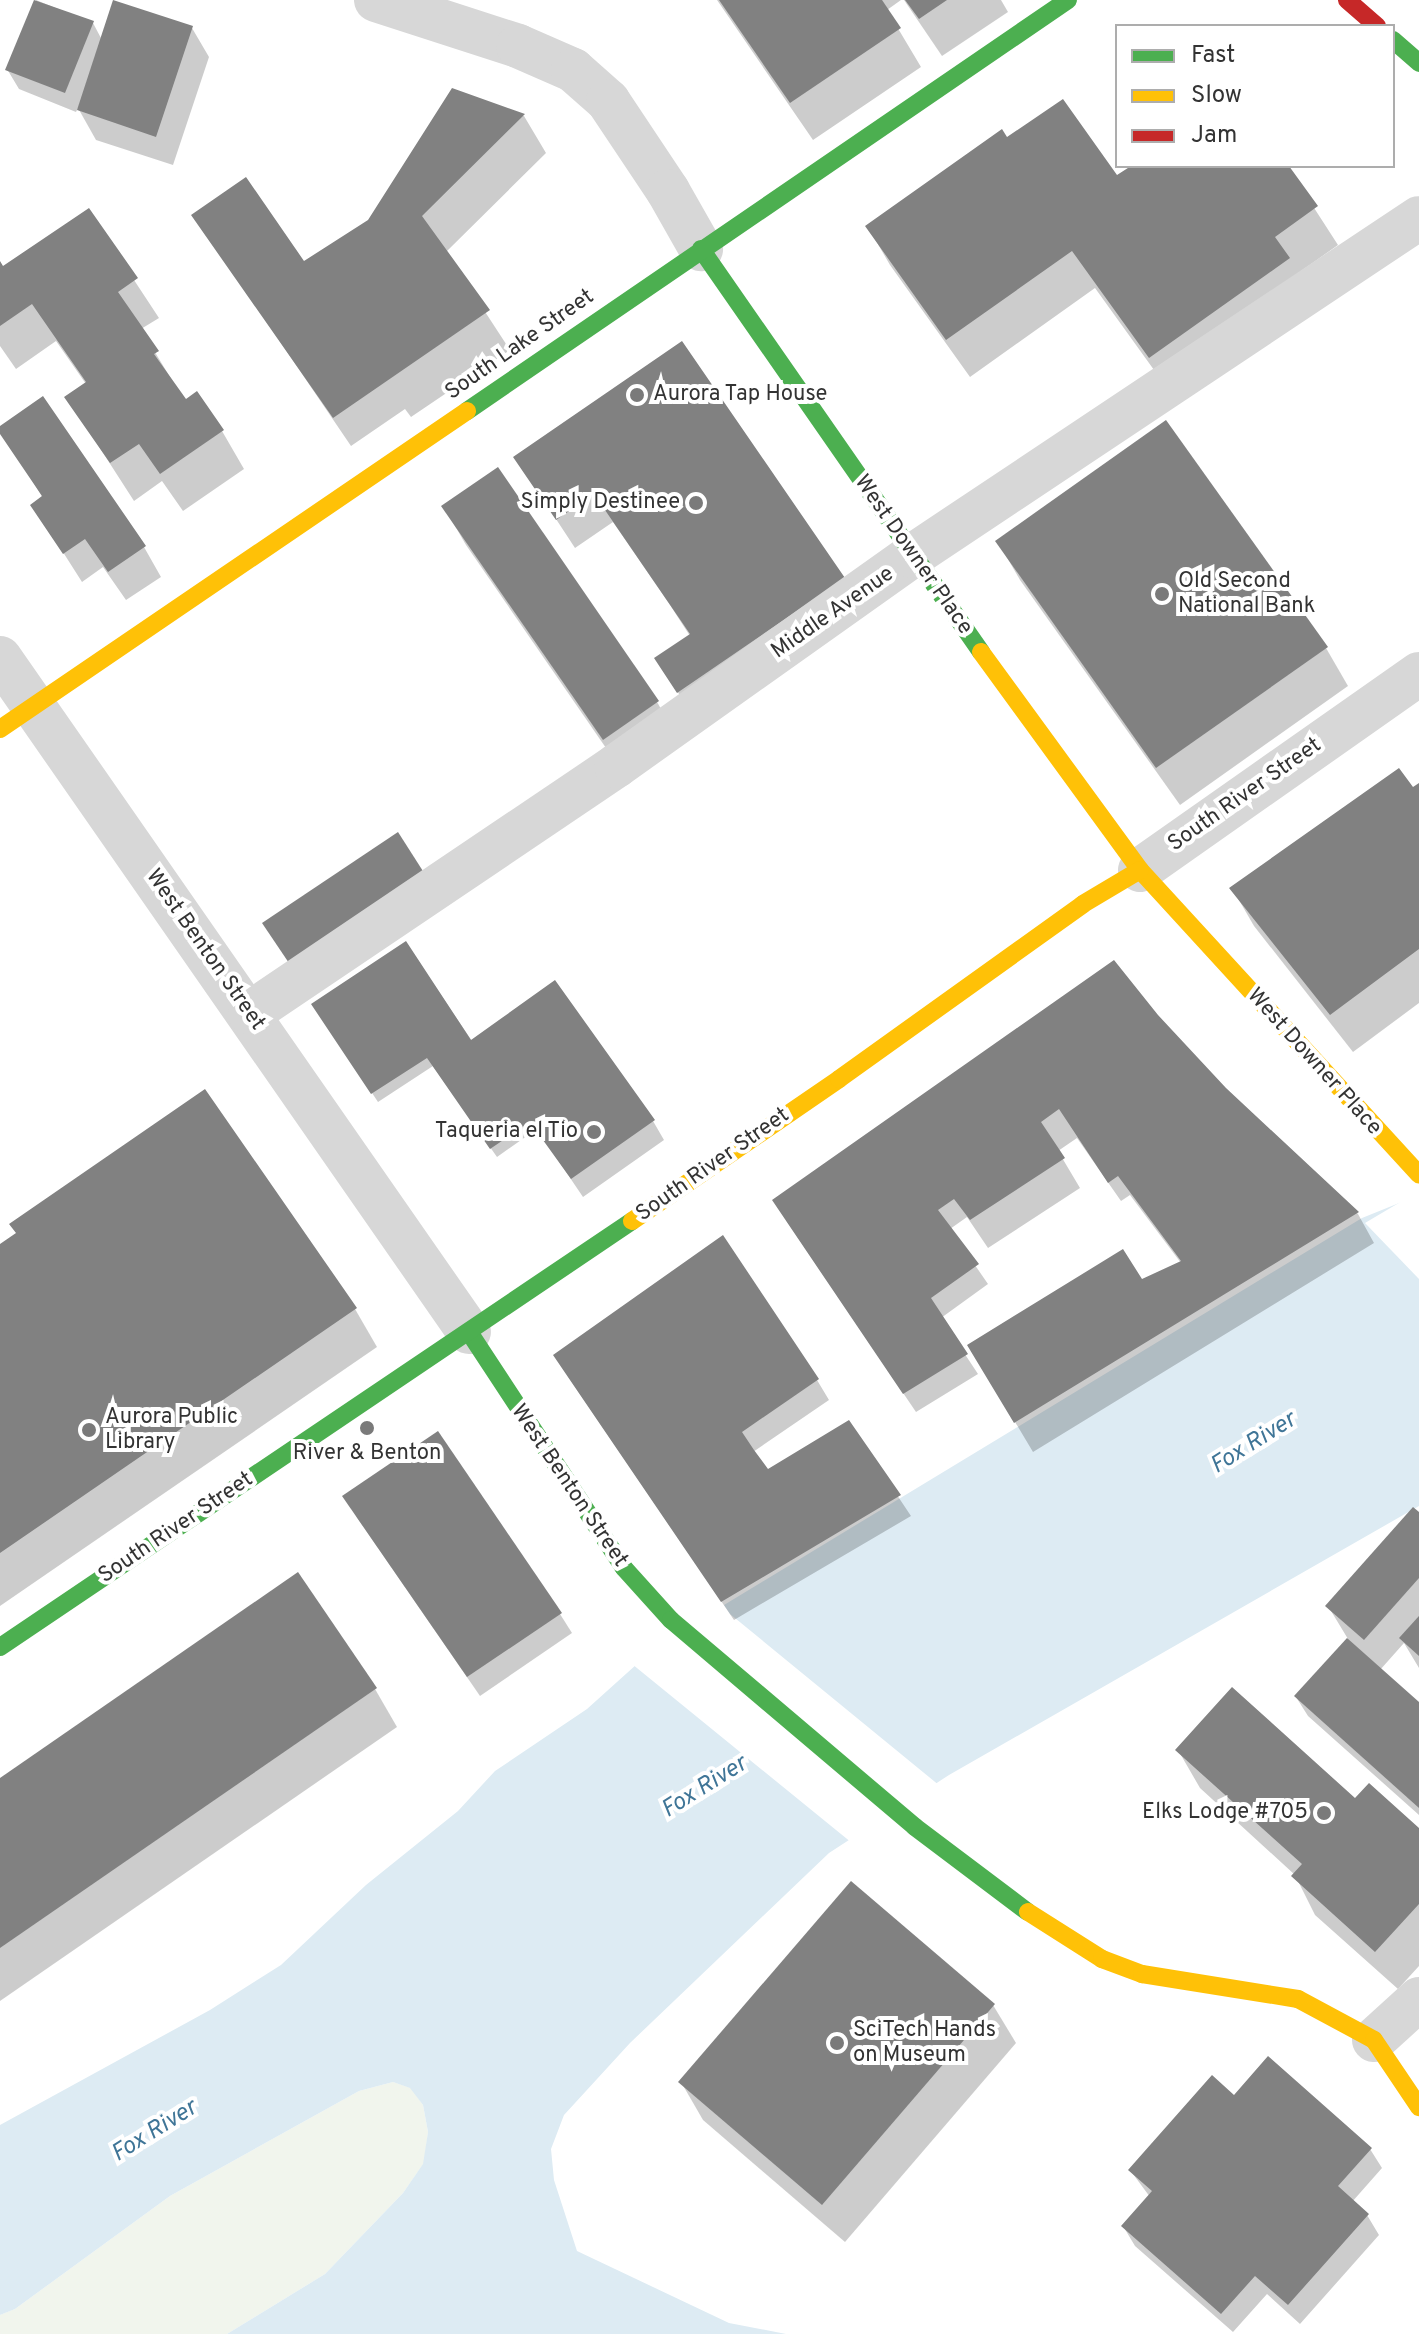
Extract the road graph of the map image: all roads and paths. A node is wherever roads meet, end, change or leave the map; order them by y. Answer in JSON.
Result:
{"nodes":[{"id":1,"x":376,"y":0,"type":"edge"},
{"id":2,"x":1068,"y":0,"type":"edge"},
{"id":3,"x":1347,"y":0,"type":"edge"},
{"id":4,"x":1375,"y":24,"type":"edge"},
{"id":5,"x":1395,"y":42,"type":"edge"},
{"id":6,"x":1419,"y":63,"type":"edge"},
{"id":7,"x":1419,"y":218,"type":"edge"},
{"id":8,"x":701,"y":249,"type":"junction"},
{"id":9,"x":912,"y":556,"type":"junction"},
{"id":10,"x":0,"y":658,"type":"edge"},
{"id":11,"x":1419,"y":674,"type":"edge"},
{"id":12,"x":16,"y":717,"type":"edge"},
{"id":13,"x":1140,"y":870,"type":"junction"},
{"id":14,"x":250,"y":1013,"type":"junction"},
{"id":15,"x":1410,"y":1152,"type":"edge"},
{"id":16,"x":469,"y":1332,"type":"junction"},
{"id":17,"x":0,"y":1647,"type":"edge"},
{"id":18,"x":1419,"y":1999,"type":"edge"},
{"id":19,"x":1374,"y":2040,"type":"junction"},
{"id":20,"x":1419,"y":2107,"type":"edge"}],
"edges":[{"from":1,"to":8,"type":"street","name":"West Downer Place"},
{"from":2,"to":8,"type":"street","name":"South Lake Street"},
{"from":3,"to":4,"type":"street"},
{"from":5,"to":6,"type":"street"},
{"from":7,"to":9,"type":"street","name":"Middle Avenue"},
{"from":8,"to":9,"type":"street","name":"West Downer Place"},
{"from":8,"to":12,"type":"street","name":"South Lake Street"},
{"from":9,"to":13,"type":"street","name":"West Downer Place"},
{"from":9,"to":14,"type":"street","name":"Middle Avenue"},
{"from":10,"to":12,"type":"street","name":"West Benton Street"},
{"from":11,"to":13,"type":"street","name":"South River Street"},
{"from":12,"to":14,"type":"street","name":"West Benton Street"},
{"from":13,"to":15,"type":"street","name":"West Downer Place"},
{"from":13,"to":16,"type":"street","name":"South River Street"},
{"from":14,"to":16,"type":"street","name":"West Benton Street"},
{"from":16,"to":17,"type":"street","name":"South River Street"},
{"from":16,"to":19,"type":"street","name":"West Benton Street"},
{"from":18,"to":19,"type":"street"},
{"from":19,"to":20,"type":"street"}]}
